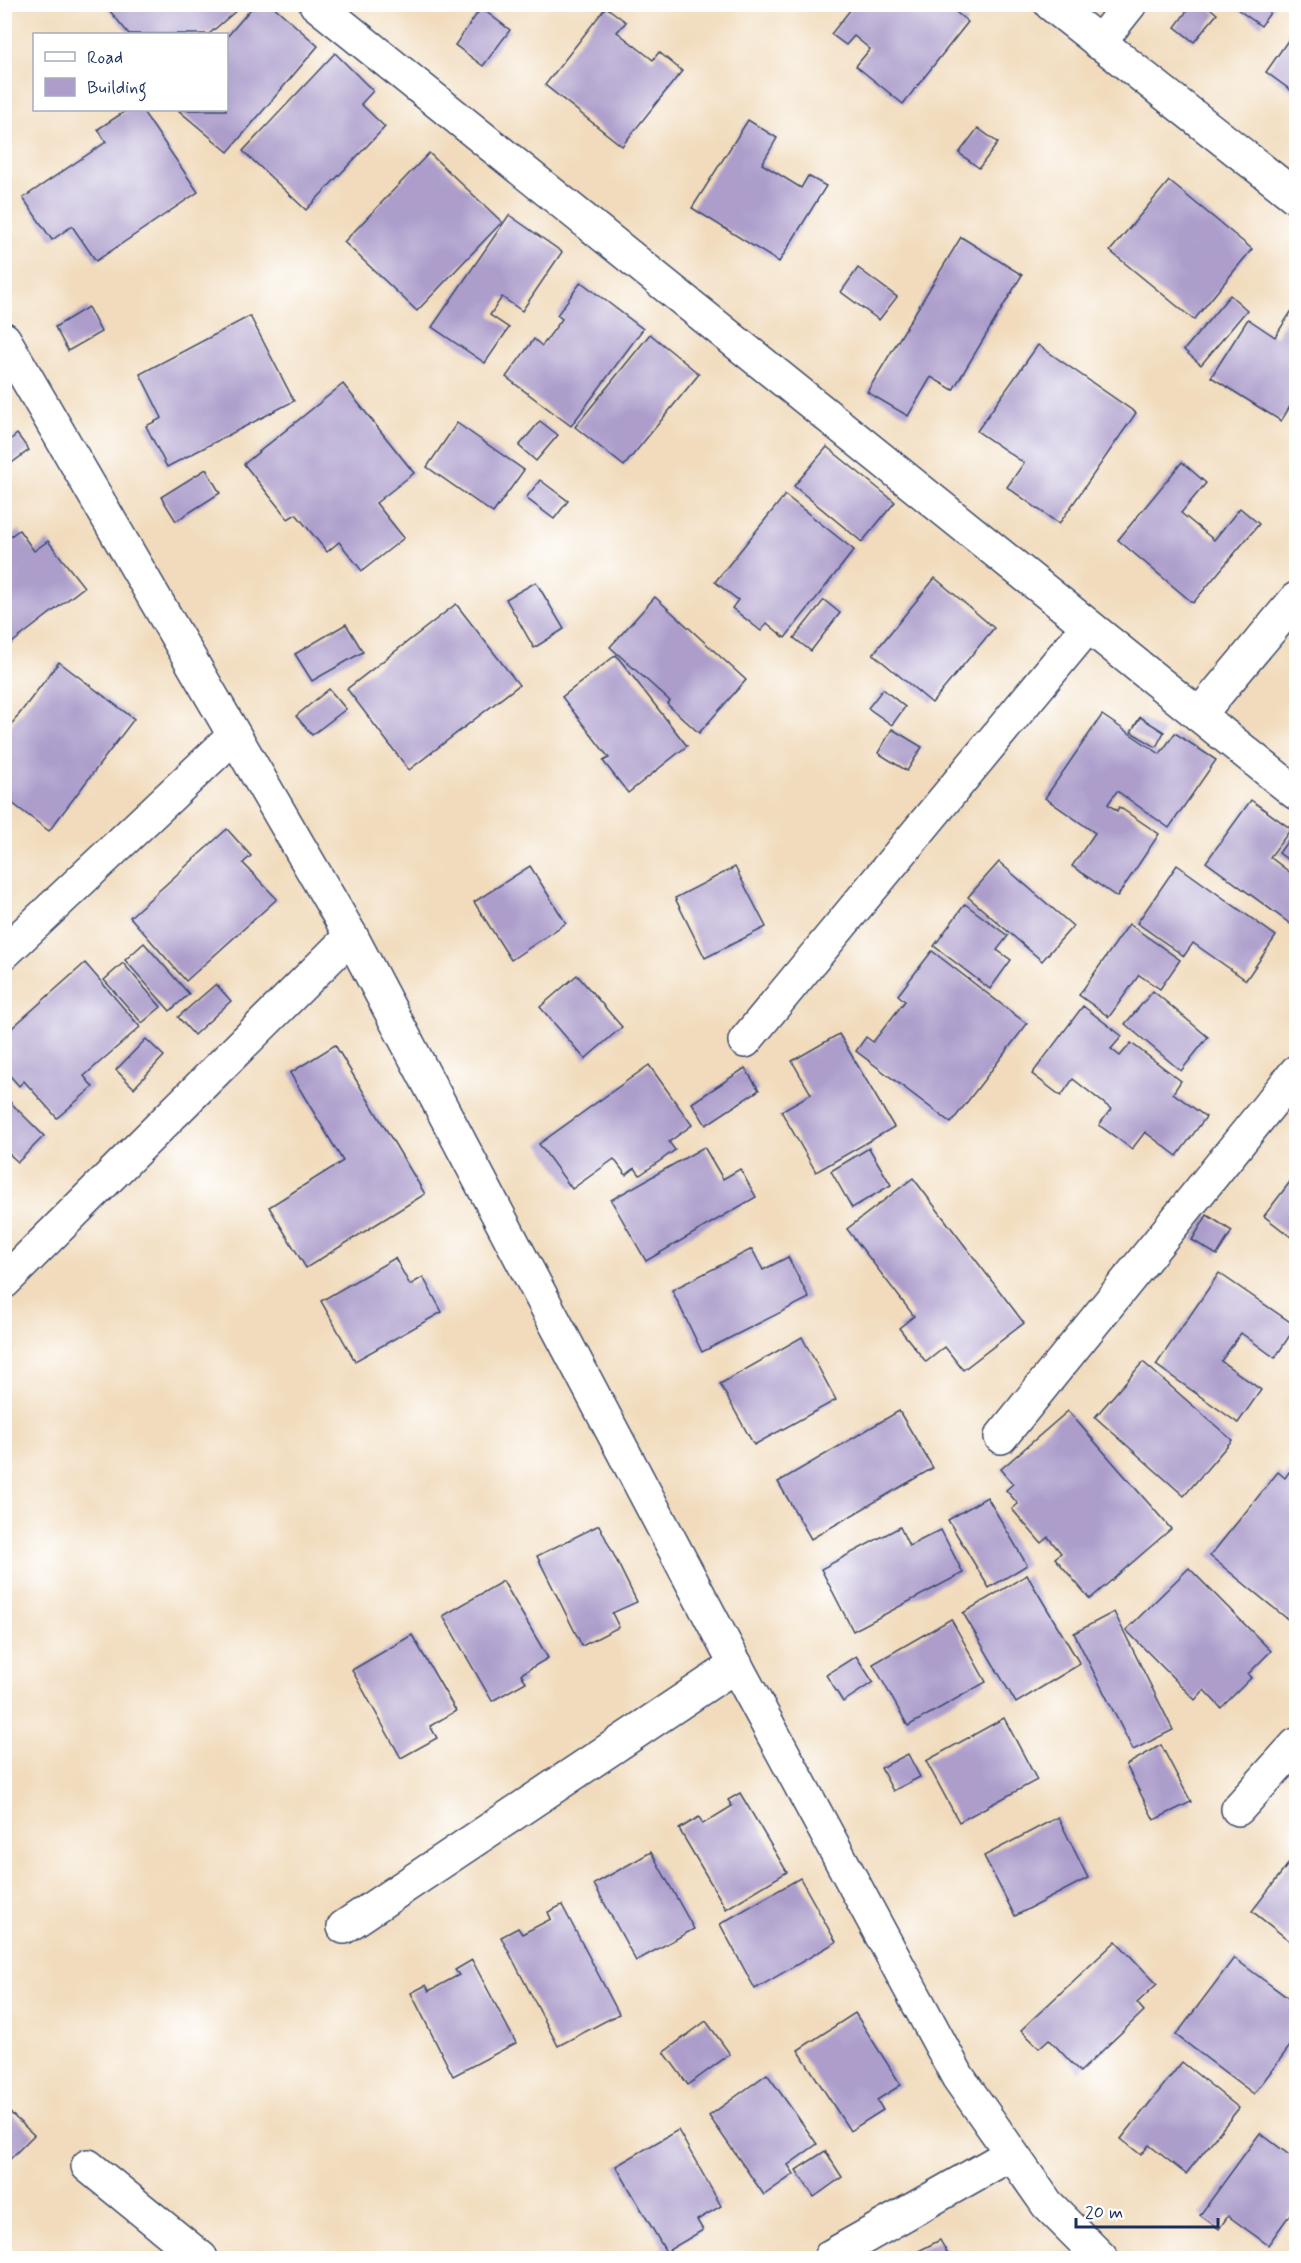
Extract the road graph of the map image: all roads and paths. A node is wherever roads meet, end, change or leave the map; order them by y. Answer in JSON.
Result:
{"nodes":[{"id":1,"x":316,"y":4,"type":"edge"},
{"id":2,"x":1051,"y":4,"type":"edge"},
{"id":3,"x":1130,"y":4,"type":"edge"},
{"id":4,"x":1099,"y":43,"type":"junction"},
{"id":5,"x":1296,"y":197,"type":"edge"},
{"id":6,"x":4,"y":339,"type":"edge"},
{"id":7,"x":1296,"y":599,"type":"edge"},
{"id":8,"x":1088,"y":626,"type":"junction"},
{"id":9,"x":1199,"y":715,"type":"junction"},
{"id":10,"x":234,"y":736,"type":"junction"},
{"id":11,"x":1296,"y":793,"type":"edge"},
{"id":12,"x":351,"y":936,"type":"junction"},
{"id":13,"x":4,"y":953,"type":"edge"},
{"id":14,"x":745,"y":1041,"type":"dead end"},
{"id":15,"x":1296,"y":1072,"type":"edge"},
{"id":16,"x":4,"y":1282,"type":"edge"},
{"id":17,"x":1001,"y":1437,"type":"dead end"},
{"id":18,"x":736,"y":1665,"type":"junction"},
{"id":19,"x":1296,"y":1745,"type":"edge"},
{"id":20,"x":1238,"y":1809,"type":"dead end"},
{"id":21,"x":344,"y":1927,"type":"dead end"},
{"id":22,"x":1011,"y":2154,"type":"junction"},
{"id":23,"x":88,"y":2166,"type":"dead end"},
{"id":24,"x":831,"y":2256,"type":"dead end"},
{"id":25,"x":201,"y":2259,"type":"edge"},
{"id":26,"x":1101,"y":2259,"type":"edge"}],
"edges":[{"from":1,"to":8,"type":"street"},
{"from":2,"to":4,"type":"street"},
{"from":3,"to":4,"type":"street"},
{"from":4,"to":5,"type":"street"},
{"from":6,"to":10,"type":"street"},
{"from":7,"to":9,"type":"street"},
{"from":8,"to":9,"type":"street"},
{"from":8,"to":14,"type":"street"},
{"from":9,"to":11,"type":"street"},
{"from":10,"to":12,"type":"street"},
{"from":10,"to":13,"type":"street"},
{"from":12,"to":16,"type":"street"},
{"from":12,"to":18,"type":"street"},
{"from":15,"to":17,"type":"street"},
{"from":18,"to":21,"type":"street"},
{"from":18,"to":22,"type":"street"},
{"from":19,"to":20,"type":"street"},
{"from":22,"to":24,"type":"street"},
{"from":22,"to":26,"type":"street"},
{"from":23,"to":25,"type":"street"}]}
